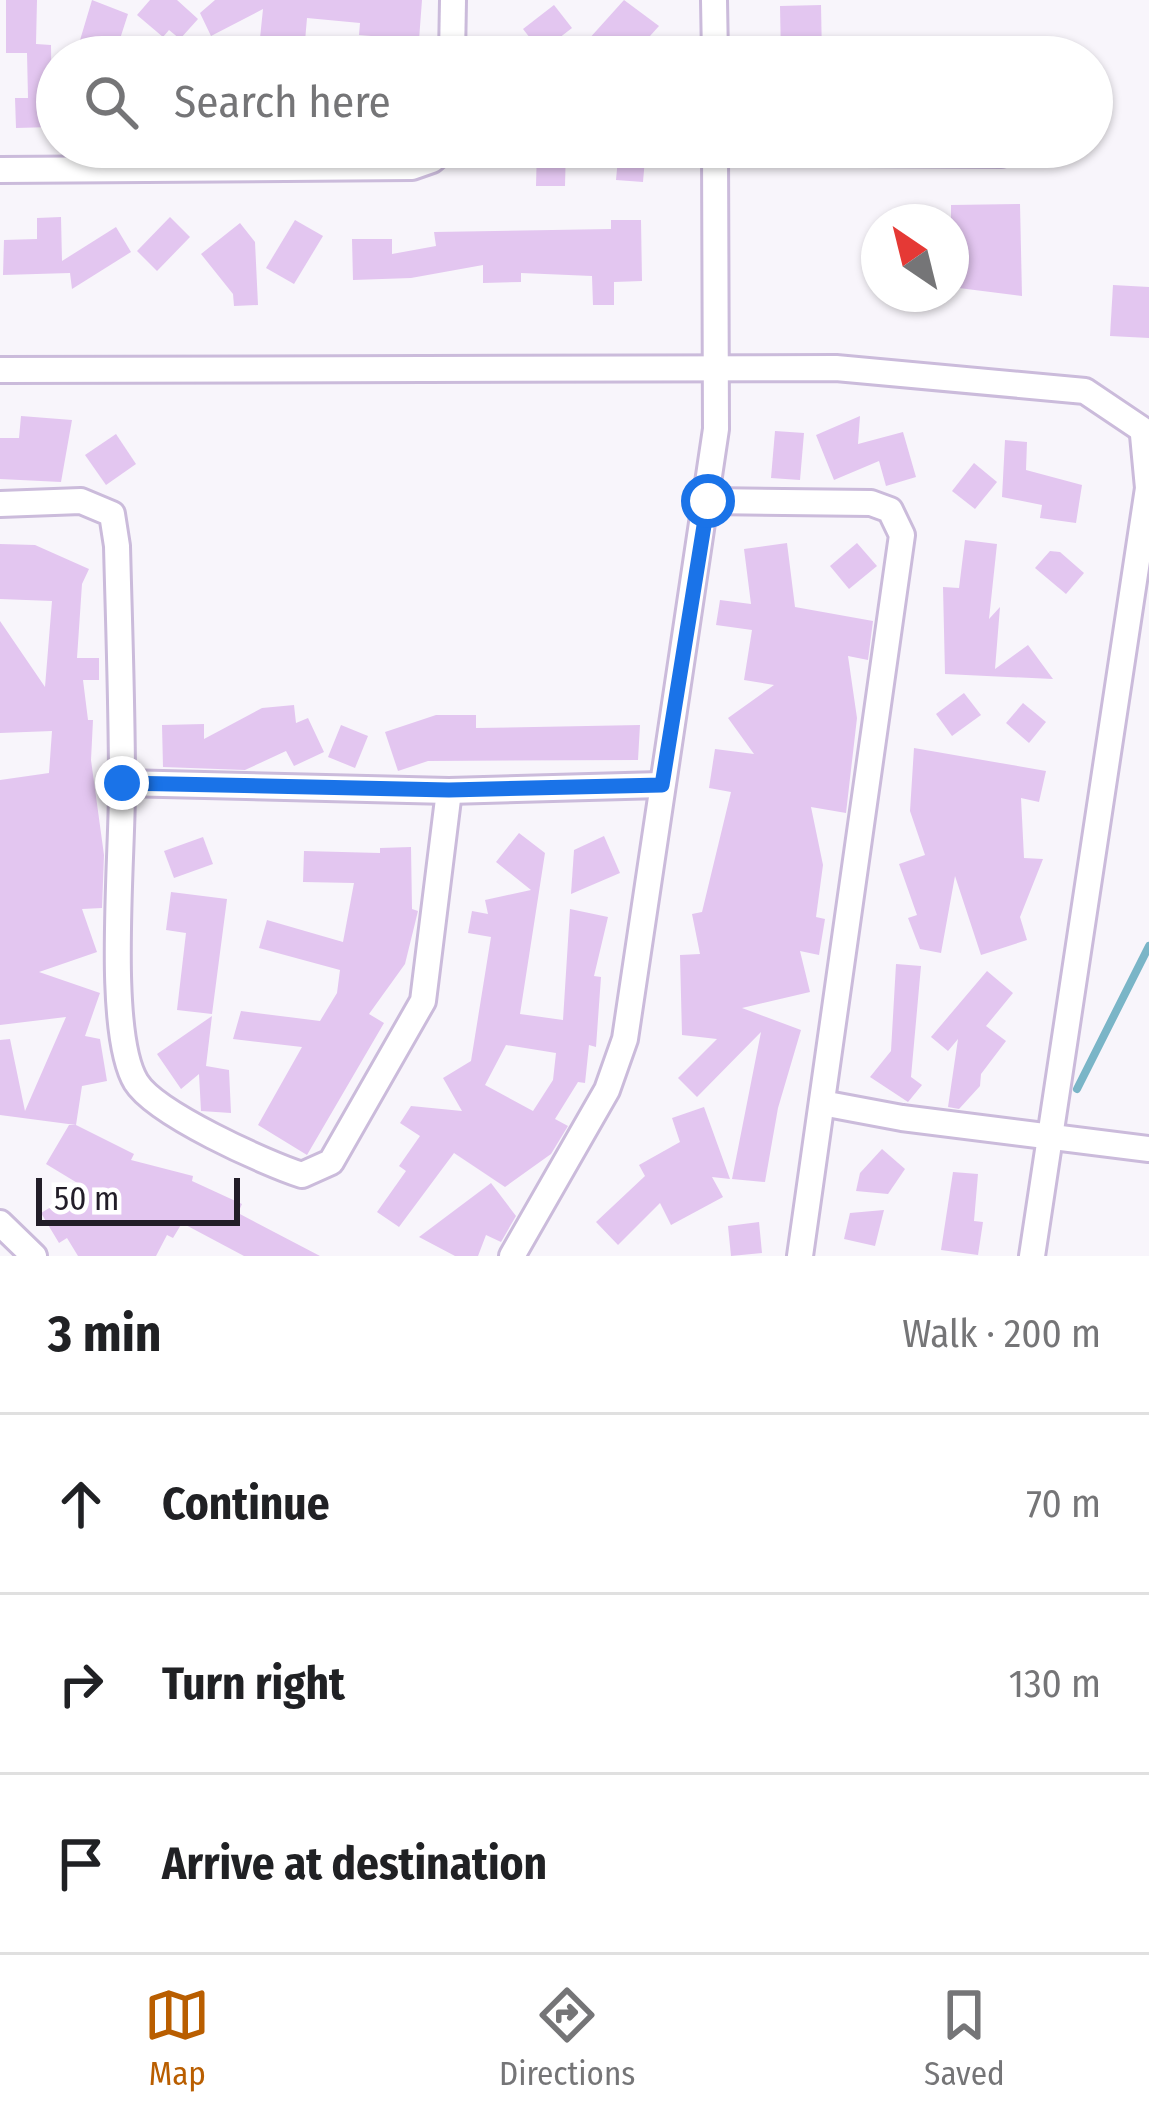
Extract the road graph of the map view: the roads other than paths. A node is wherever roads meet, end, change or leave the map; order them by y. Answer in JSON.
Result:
{"nodes":[{"id":1,"x":454,"y":0,"type":"edge"},
{"id":2,"x":714,"y":0,"type":"edge"},
{"id":3,"x":453,"y":36,"type":"edge"},
{"id":4,"x":715,"y":36,"type":"edge"},
{"id":5,"x":275,"y":168,"type":"edge"},
{"id":6,"x":716,"y":168,"type":"edge"},
{"id":7,"x":0,"y":170,"type":"edge"},
{"id":8,"x":718,"y":365,"type":"junction"},
{"id":9,"x":0,"y":370,"type":"edge"},
{"id":10,"x":1146,"y":434,"type":"edge"},
{"id":11,"x":708,"y":501,"type":"junction"},
{"id":12,"x":0,"y":504,"type":"edge"},
{"id":13,"x":122,"y":783,"type":"junction"},
{"id":14,"x":662,"y":785,"type":"junction"},
{"id":15,"x":449,"y":790,"type":"junction"},
{"id":16,"x":822,"y":1102,"type":"junction"},
{"id":17,"x":1046,"y":1135,"type":"junction"},
{"id":18,"x":1149,"y":1149,"type":"edge"},
{"id":19,"x":0,"y":1223,"type":"edge"},
{"id":20,"x":34,"y":1256,"type":"edge"},
{"id":21,"x":512,"y":1256,"type":"edge"},
{"id":22,"x":800,"y":1256,"type":"edge"},
{"id":23,"x":1032,"y":1256,"type":"edge"}],
"edges":[{"from":1,"to":3,"type":"street"},
{"from":2,"to":4,"type":"street"},
{"from":5,"to":7,"type":"street"},
{"from":6,"to":8,"type":"street"},
{"from":8,"to":9,"type":"street"},
{"from":8,"to":10,"type":"street"},
{"from":8,"to":11,"type":"street"},
{"from":10,"to":17,"type":"street"},
{"from":11,"to":14,"type":"street"},
{"from":11,"to":16,"type":"street"},
{"from":12,"to":13,"type":"street"},
{"from":13,"to":15,"type":"street"},
{"from":13,"to":15,"type":"street"},
{"from":14,"to":15,"type":"street"},
{"from":14,"to":21,"type":"street"},
{"from":16,"to":17,"type":"street"},
{"from":16,"to":22,"type":"street"},
{"from":17,"to":18,"type":"street"},
{"from":17,"to":23,"type":"street"},
{"from":19,"to":20,"type":"street"}]}
